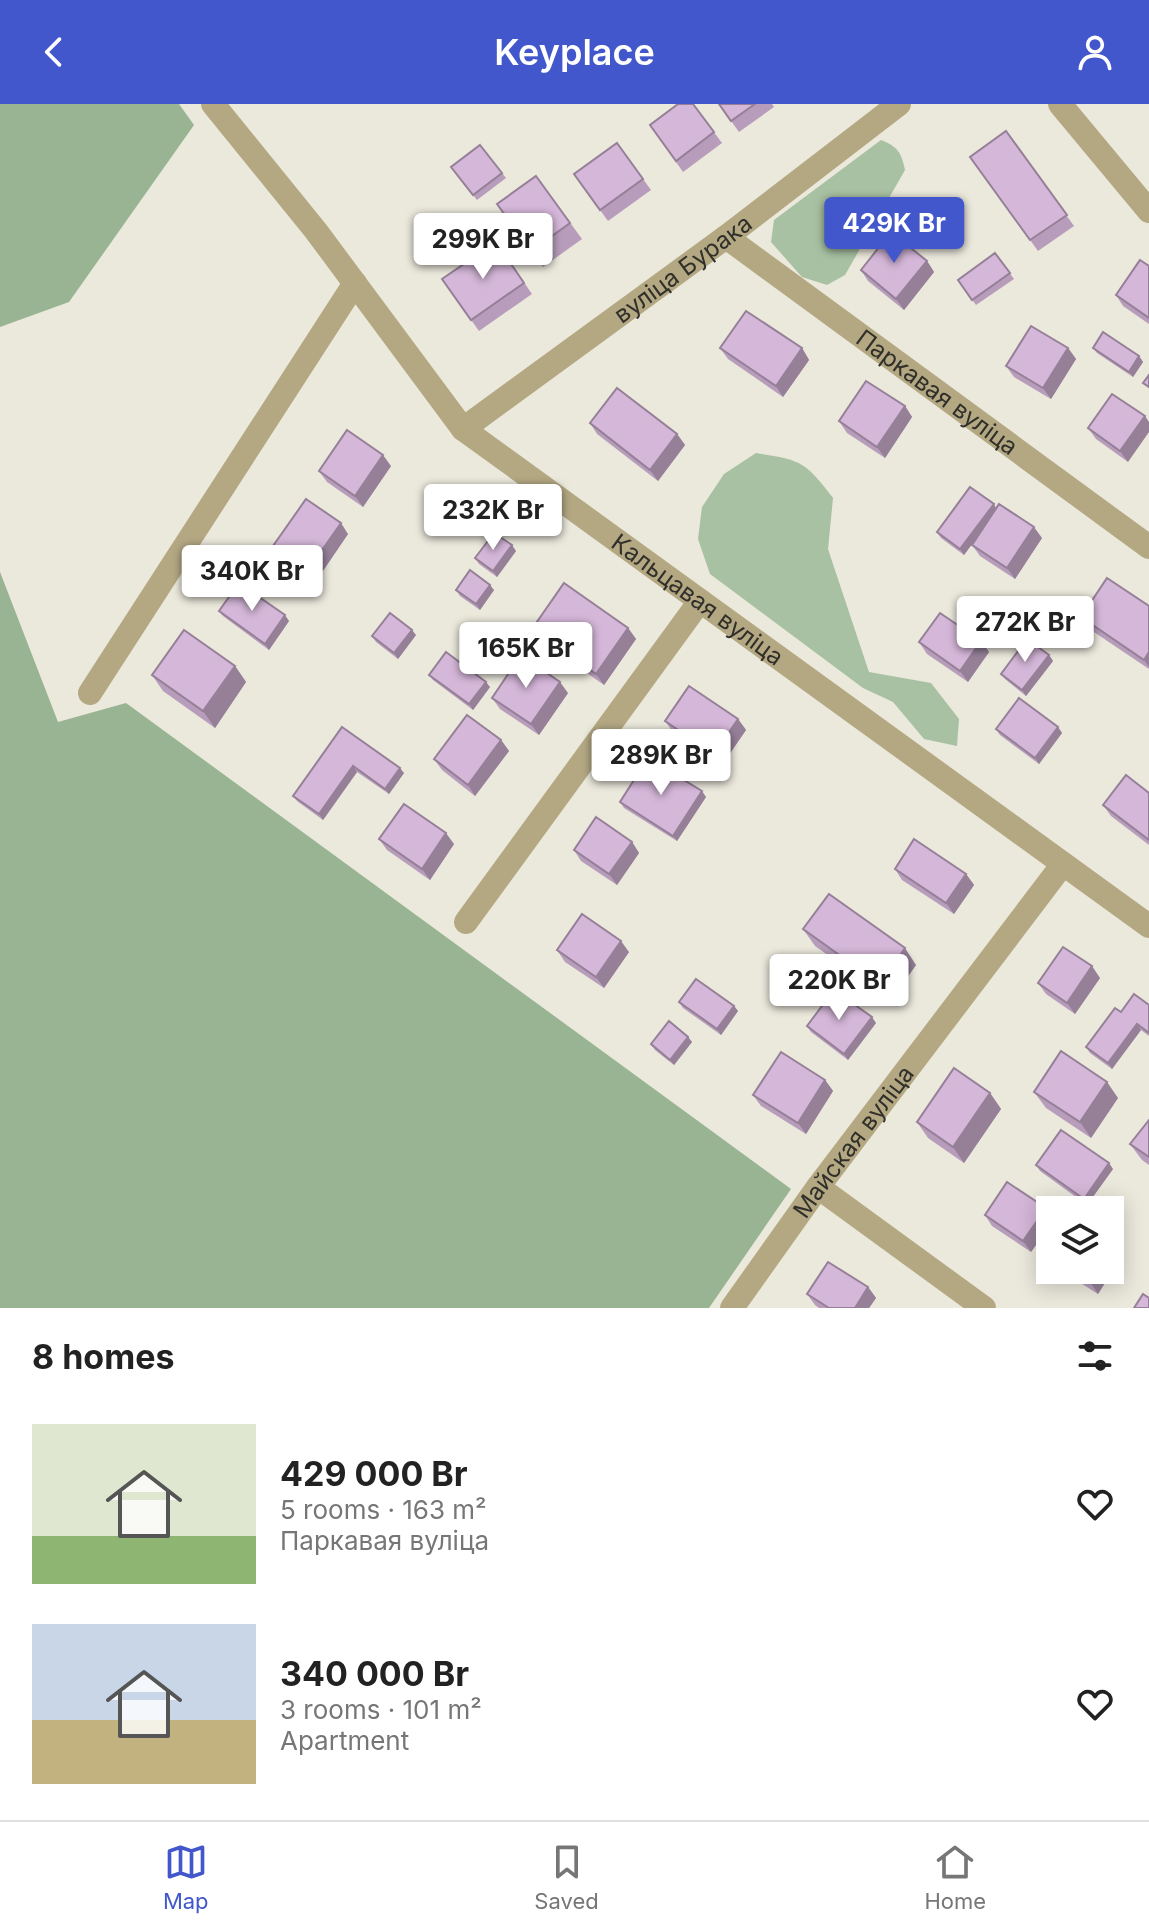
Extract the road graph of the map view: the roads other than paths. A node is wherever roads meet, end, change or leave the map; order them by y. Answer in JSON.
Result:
{"nodes":[{"id":1,"x":213,"y":104,"type":"edge"},
{"id":2,"x":899,"y":104,"type":"edge"},
{"id":3,"x":1060,"y":104,"type":"edge"},
{"id":4,"x":1149,"y":211,"type":"edge"},
{"id":5,"x":726,"y":237,"type":"junction"},
{"id":6,"x":355,"y":283,"type":"junction"},
{"id":7,"x":463,"y":429,"type":"junction"},
{"id":8,"x":1149,"y":547,"type":"edge"},
{"id":9,"x":700,"y":601,"type":"junction"},
{"id":10,"x":90,"y":693,"type":"dead end"},
{"id":11,"x":1063,"y":864,"type":"junction"},
{"id":12,"x":466,"y":922,"type":"dead end"},
{"id":13,"x":1149,"y":926,"type":"edge"},
{"id":14,"x":818,"y":1187,"type":"junction"},
{"id":15,"x":732,"y":1308,"type":"edge"},
{"id":16,"x":984,"y":1308,"type":"edge"}],
"edges":[{"from":1,"to":6,"type":"street","name":"Кальцавая вуліца"},
{"from":2,"to":5,"type":"street","name":"вуліца Бурака"},
{"from":3,"to":4,"type":"street"},
{"from":5,"to":7,"type":"street","name":"вуліца Бурака"},
{"from":5,"to":8,"type":"street","name":"Паркавая вуліца"},
{"from":6,"to":7,"type":"street","name":"Кальцавая вуліца"},
{"from":6,"to":10,"type":"street"},
{"from":7,"to":9,"type":"street","name":"Кальцавая вуліца"},
{"from":9,"to":11,"type":"street","name":"Кальцавая вуліца"},
{"from":9,"to":12,"type":"street"},
{"from":11,"to":13,"type":"street","name":"Кальцавая вуліца"},
{"from":11,"to":14,"type":"street","name":"Майская вуліца"},
{"from":14,"to":15,"type":"street","name":"Майская вуліца"},
{"from":14,"to":16,"type":"street"}]}
